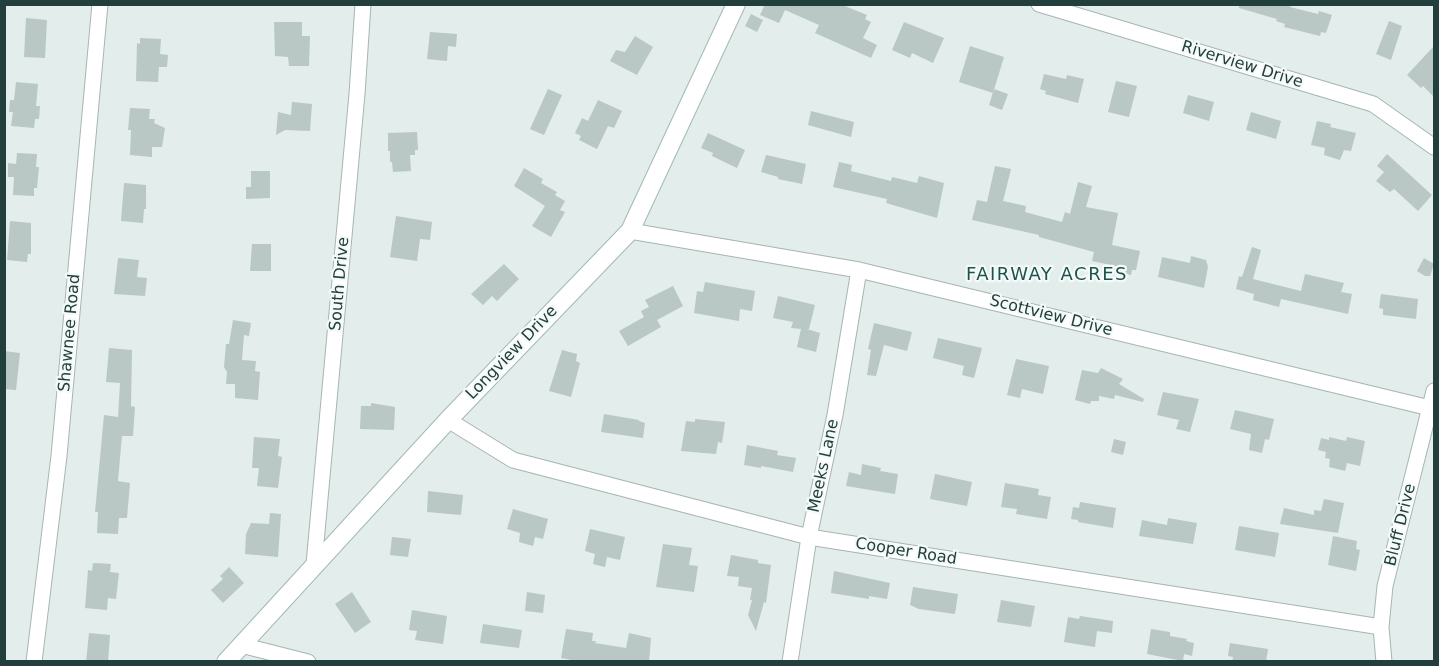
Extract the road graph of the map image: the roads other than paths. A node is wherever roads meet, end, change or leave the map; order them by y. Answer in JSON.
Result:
{"nodes":[{"id":1,"x":100,"y":4,"type":"edge"},
{"id":2,"x":363,"y":4,"type":"edge"},
{"id":3,"x":736,"y":4,"type":"edge"},
{"id":4,"x":1040,"y":4,"type":"edge"},
{"id":5,"x":1434,"y":147,"type":"edge"},
{"id":6,"x":630,"y":231,"type":"junction"},
{"id":7,"x":859,"y":270,"type":"junction"},
{"id":8,"x":1434,"y":391,"type":"edge"},
{"id":9,"x":1433,"y":408,"type":"edge"},
{"id":10,"x":448,"y":420,"type":"junction"},
{"id":11,"x":809,"y":537,"type":"junction"},
{"id":12,"x":314,"y":564,"type":"junction"},
{"id":13,"x":1381,"y":627,"type":"junction"},
{"id":14,"x":241,"y":645,"type":"junction"},
{"id":15,"x":34,"y":662,"type":"edge"},
{"id":16,"x":226,"y":662,"type":"edge"},
{"id":17,"x":308,"y":662,"type":"edge"},
{"id":18,"x":790,"y":662,"type":"edge"},
{"id":19,"x":1384,"y":662,"type":"edge"}],
"edges":[{"from":1,"to":15,"type":"street","name":"Shawnee Road"},
{"from":2,"to":12,"type":"street","name":"South Drive"},
{"from":3,"to":6,"type":"street","name":"Longview Drive"},
{"from":4,"to":5,"type":"street","name":"Riverview Drive"},
{"from":6,"to":7,"type":"street","name":"Scottview Drive"},
{"from":6,"to":10,"type":"street","name":"Longview Drive"},
{"from":7,"to":9,"type":"street","name":"Scottview Drive"},
{"from":7,"to":11,"type":"street","name":"Meeks Lane"},
{"from":8,"to":9,"type":"street","name":"Bluff Drive"},
{"from":9,"to":13,"type":"street","name":"Bluff Drive"},
{"from":10,"to":11,"type":"street","name":"Cooper Road"},
{"from":10,"to":12,"type":"street","name":"Longview Drive"},
{"from":11,"to":13,"type":"street","name":"Cooper Road"},
{"from":11,"to":18,"type":"street","name":"Meeks Lane"},
{"from":12,"to":14,"type":"street","name":"Longview Drive"},
{"from":13,"to":19,"type":"street","name":"Bluff Drive"},
{"from":14,"to":16,"type":"street","name":"Longview Drive"},
{"from":14,"to":17,"type":"street"}]}
